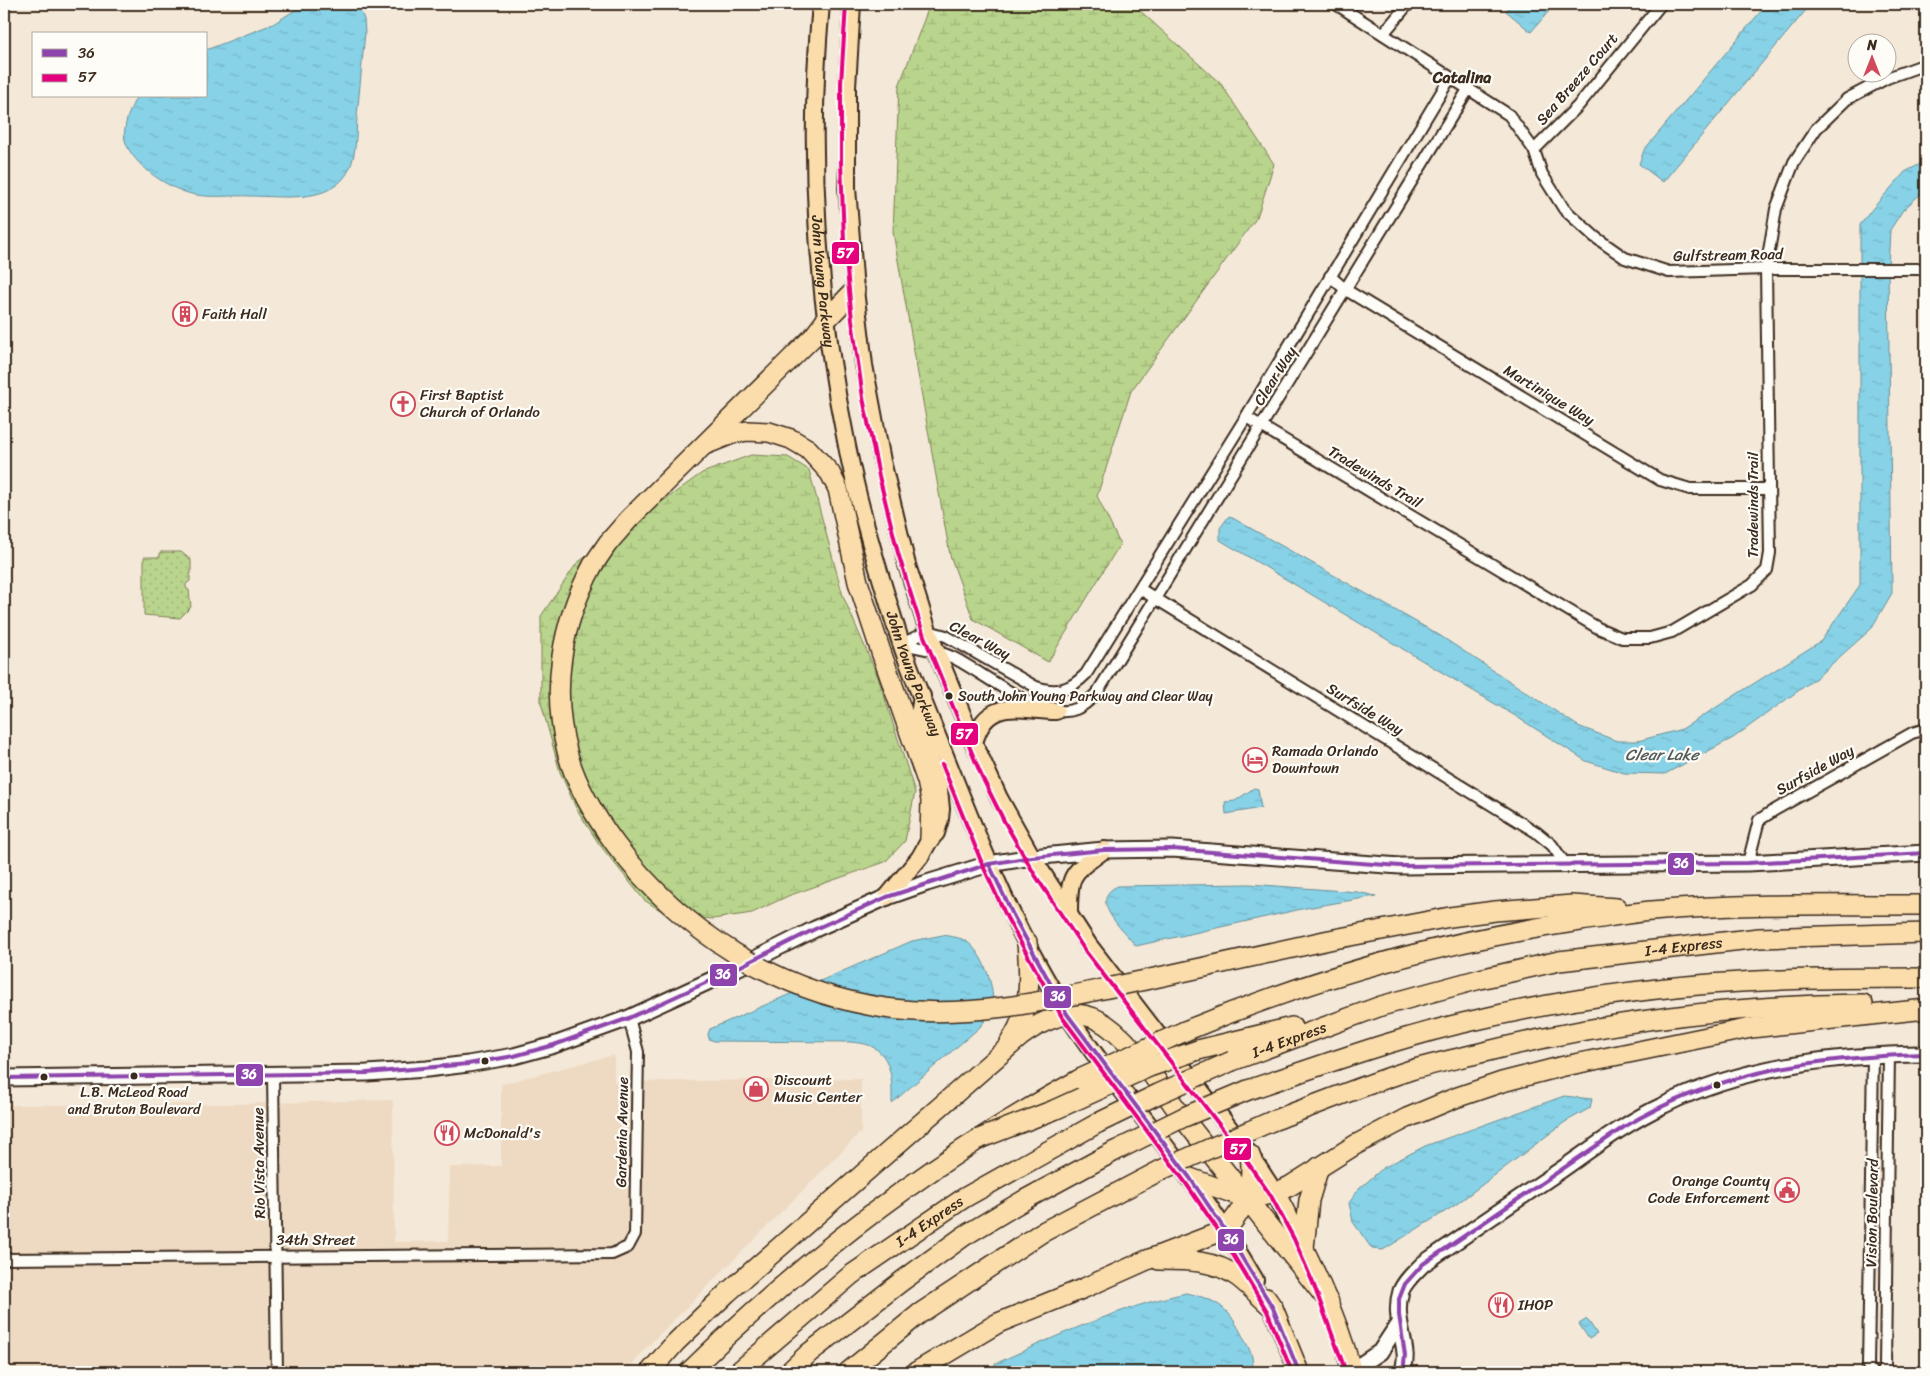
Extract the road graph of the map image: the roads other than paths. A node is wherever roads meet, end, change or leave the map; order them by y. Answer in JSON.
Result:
{"nodes":[{"id":1,"x":821,"y":4,"type":"edge"},
{"id":2,"x":852,"y":4,"type":"edge"},
{"id":3,"x":1336,"y":4,"type":"edge"},
{"id":4,"x":1408,"y":4,"type":"edge"},
{"id":5,"x":1661,"y":4,"type":"edge"},
{"id":6,"x":1384,"y":34,"type":"junction"},
{"id":7,"x":1926,"y":64,"type":"edge"},
{"id":8,"x":1450,"y":78,"type":"junction"},
{"id":9,"x":1469,"y":88,"type":"junction"},
{"id":10,"x":1534,"y":150,"type":"junction"},
{"id":11,"x":1766,"y":269,"type":"junction"},
{"id":12,"x":1926,"y":269,"type":"edge"},
{"id":13,"x":1330,"y":276,"type":"junction"},
{"id":14,"x":855,"y":290,"type":"junction"},
{"id":15,"x":1346,"y":290,"type":"junction"},
{"id":16,"x":826,"y":320,"type":"junction"},
{"id":17,"x":1246,"y":417,"type":"junction"},
{"id":18,"x":1262,"y":426,"type":"junction"},
{"id":19,"x":708,"y":444,"type":"junction"},
{"id":20,"x":1769,"y":489,"type":"junction"},
{"id":21,"x":1140,"y":589,"type":"junction"},
{"id":22,"x":1156,"y":599,"type":"junction"},
{"id":23,"x":928,"y":631,"type":"junction"},
{"id":24,"x":902,"y":644,"type":"junction"},
{"id":25,"x":937,"y":652,"type":"junction"},
{"id":26,"x":922,"y":696,"type":"junction"},
{"id":27,"x":1056,"y":711,"type":"junction"},
{"id":28,"x":1926,"y":729,"type":"edge"},
{"id":29,"x":974,"y":743,"type":"junction"},
{"id":30,"x":930,"y":839,"type":"junction"},
{"id":31,"x":1104,"y":850,"type":"junction"},
{"id":32,"x":1926,"y":853,"type":"edge"},
{"id":33,"x":1032,"y":857,"type":"junction"},
{"id":34,"x":1748,"y":863,"type":"junction"},
{"id":35,"x":989,"y":864,"type":"junction"},
{"id":36,"x":1566,"y":865,"type":"junction"},
{"id":37,"x":887,"y":897,"type":"junction"},
{"id":38,"x":1926,"y":905,"type":"edge"},
{"id":39,"x":1650,"y":911,"type":"junction"},
{"id":40,"x":1069,"y":915,"type":"junction"},
{"id":41,"x":1926,"y":933,"type":"edge"},
{"id":42,"x":1027,"y":942,"type":"junction"},
{"id":43,"x":1926,"y":978,"type":"edge"},
{"id":44,"x":1926,"y":1004,"type":"edge"},
{"id":45,"x":1381,"y":1006,"type":"junction"},
{"id":46,"x":1926,"y":1009,"type":"edge"},
{"id":47,"x":1067,"y":1014,"type":"junction"},
{"id":48,"x":629,"y":1018,"type":"junction"},
{"id":49,"x":1005,"y":1050,"type":"junction"},
{"id":50,"x":1889,"y":1054,"type":"junction"},
{"id":51,"x":1926,"y":1054,"type":"edge"},
{"id":52,"x":1874,"y":1055,"type":"junction"},
{"id":53,"x":273,"y":1074,"type":"junction"},
{"id":54,"x":4,"y":1078,"type":"edge"},
{"id":55,"x":976,"y":1140,"type":"junction"},
{"id":56,"x":1250,"y":1155,"type":"junction"},
{"id":57,"x":1319,"y":1167,"type":"junction"},
{"id":58,"x":1190,"y":1178,"type":"junction"},
{"id":59,"x":1276,"y":1193,"type":"junction"},
{"id":60,"x":1246,"y":1198,"type":"junction"},
{"id":61,"x":1225,"y":1230,"type":"junction"},
{"id":62,"x":628,"y":1248,"type":"joint"},
{"id":63,"x":1304,"y":1248,"type":"junction"},
{"id":64,"x":275,"y":1256,"type":"junction"},
{"id":65,"x":4,"y":1259,"type":"edge"},
{"id":66,"x":1147,"y":1260,"type":"junction"},
{"id":67,"x":1255,"y":1280,"type":"joint"},
{"id":68,"x":1329,"y":1302,"type":"junction"},
{"id":69,"x":1273,"y":1308,"type":"junction"},
{"id":70,"x":1399,"y":1323,"type":"junction"},
{"id":71,"x":277,"y":1372,"type":"edge"},
{"id":72,"x":650,"y":1372,"type":"edge"},
{"id":73,"x":689,"y":1372,"type":"edge"},
{"id":74,"x":738,"y":1372,"type":"edge"},
{"id":75,"x":789,"y":1372,"type":"edge"},
{"id":76,"x":848,"y":1372,"type":"edge"},
{"id":77,"x":916,"y":1372,"type":"edge"},
{"id":78,"x":1299,"y":1372,"type":"edge"},
{"id":79,"x":1351,"y":1372,"type":"edge"},
{"id":80,"x":1404,"y":1372,"type":"edge"},
{"id":81,"x":1871,"y":1372,"type":"edge"},
{"id":82,"x":1882,"y":1372,"type":"edge"}],
"edges":[{"from":1,"to":16,"type":"main road","name":"John Young Parkway"},
{"from":2,"to":14,"type":"main road","name":"John Young Parkway"},
{"from":3,"to":6,"type":"street","name":"Gulfstream Road"},
{"from":4,"to":6,"type":"street"},
{"from":5,"to":10,"type":"street","name":"Sea Breeze Court"},
{"from":6,"to":8,"type":"street","name":"Gulfstream Road"},
{"from":7,"to":11,"type":"street","name":"Tradewinds Trail"},
{"from":8,"to":9,"type":"street","name":"Gulfstream Road"},
{"from":8,"to":13,"type":"street","name":"Clear Way"},
{"from":9,"to":10,"type":"street","name":"Gulfstream Road"},
{"from":9,"to":15,"type":"street","name":"Clear Way"},
{"from":10,"to":11,"type":"street","name":"Gulfstream Road"},
{"from":11,"to":12,"type":"street","name":"Gulfstream Road"},
{"from":11,"to":20,"type":"street","name":"Tradewinds Trail"},
{"from":13,"to":15,"type":"street","name":"Martinique Way"},
{"from":13,"to":17,"type":"street","name":"Clear Way"},
{"from":14,"to":16,"type":"highway"},
{"from":14,"to":23,"type":"main road","name":"John Young Parkway"},
{"from":15,"to":18,"type":"street","name":"Clear Way"},
{"from":15,"to":20,"type":"street","name":"Martinique Way"},
{"from":16,"to":19,"type":"highway"},
{"from":16,"to":24,"type":"main road","name":"John Young Parkway"},
{"from":17,"to":18,"type":"street","name":"Tradewinds Trail"},
{"from":17,"to":21,"type":"street","name":"Clear Way"},
{"from":18,"to":20,"type":"street","name":"Tradewinds Trail"},
{"from":18,"to":22,"type":"street","name":"Clear Way"},
{"from":19,"to":30,"type":"highway"},
{"from":19,"to":39,"type":"highway","bridge":true},
{"from":21,"to":22,"type":"street","name":"Surfside Way"},
{"from":21,"to":23,"type":"street","name":"Clear Way"},
{"from":22,"to":27,"type":"street","name":"Clear Way"},
{"from":22,"to":36,"type":"street","name":"Surfside Way"},
{"from":23,"to":24,"type":"street","name":"Clear Way"},
{"from":23,"to":25,"type":"main road","name":"John Young Parkway"},
{"from":24,"to":25,"type":"street","name":"Clear Way"},
{"from":24,"to":26,"type":"main road","name":"John Young Parkway"},
{"from":25,"to":27,"type":"street","name":"Clear Way"},
{"from":25,"to":29,"type":"main road","name":"John Young Parkway"},
{"from":26,"to":30,"type":"main road"},
{"from":26,"to":35,"type":"main road","name":"John Young Parkway"},
{"from":27,"to":29,"type":"main road"},
{"from":28,"to":34,"type":"street","name":"Surfside Way"},
{"from":29,"to":33,"type":"main road","name":"John Young Parkway"},
{"from":30,"to":37,"type":"main road"},
{"from":31,"to":33,"type":"street"},
{"from":31,"to":36,"type":"street"},
{"from":31,"to":40,"type":"main road"},
{"from":32,"to":34,"type":"street"},
{"from":33,"to":35,"type":"street"},
{"from":33,"to":40,"type":"main road","name":"John Young Parkway"},
{"from":34,"to":36,"type":"street"},
{"from":35,"to":37,"type":"street"},
{"from":35,"to":42,"type":"main road","name":"John Young Parkway"},
{"from":37,"to":48,"type":"street"},
{"from":38,"to":39,"type":"highway"},
{"from":39,"to":55,"type":"highway","bridge":true},
{"from":40,"to":56,"type":"main road","name":"John Young Parkway"},
{"from":41,"to":45,"type":"highway","name":"I-4 Express"},
{"from":42,"to":47,"type":"main road","name":"John Young Parkway"},
{"from":42,"to":49,"type":"highway"},
{"from":43,"to":75,"type":"highway","name":"I-4 Express","bridge":true},
{"from":44,"to":76,"type":"highway","bridge":true},
{"from":45,"to":55,"type":"highway","bridge":true},
{"from":45,"to":74,"type":"highway","name":"I-4 Express","bridge":true},
{"from":46,"to":57,"type":"highway"},
{"from":47,"to":49,"type":"highway"},
{"from":47,"to":58,"type":"main road","name":"John Young Parkway"},
{"from":47,"to":60,"type":"highway"},
{"from":48,"to":53,"type":"street"},
{"from":48,"to":62,"type":"street","name":"Gardenia Avenue"},
{"from":49,"to":72,"type":"highway"},
{"from":50,"to":51,"type":"street"},
{"from":50,"to":52,"type":"street"},
{"from":50,"to":82,"type":"street","name":"Vision Boulevard"},
{"from":52,"to":70,"type":"street"},
{"from":52,"to":81,"type":"street","name":"Vision Boulevard"},
{"from":53,"to":54,"type":"street"},
{"from":53,"to":64,"type":"street","name":"Rio Vista Avenue"},
{"from":55,"to":73,"type":"highway"},
{"from":56,"to":59,"type":"main road","name":"John Young Parkway"},
{"from":56,"to":60,"type":"highway"},
{"from":57,"to":59,"type":"highway"},
{"from":57,"to":63,"type":"highway"},
{"from":58,"to":60,"type":"highway"},
{"from":58,"to":61,"type":"main road","name":"John Young Parkway"},
{"from":59,"to":60,"type":"highway"},
{"from":59,"to":63,"type":"highway","name":"John Young Parkway"},
{"from":60,"to":61,"type":"highway"},
{"from":60,"to":68,"type":"highway"},
{"from":61,"to":66,"type":"highway"},
{"from":61,"to":67,"type":"main road","name":"John Young Parkway"},
{"from":62,"to":64,"type":"street","name":"34th Street"},
{"from":63,"to":68,"type":"highway","name":"John Young Parkway"},
{"from":64,"to":65,"type":"street","name":"34th Street"},
{"from":64,"to":71,"type":"street","name":"Rio Vista Avenue"},
{"from":66,"to":69,"type":"highway"},
{"from":66,"to":77,"type":"highway"},
{"from":67,"to":69,"type":"highway","name":"John Young Parkway"},
{"from":68,"to":79,"type":"highway","name":"John Young Parkway"},
{"from":69,"to":78,"type":"highway","name":"John Young Parkway"},
{"from":70,"to":79,"type":"street"},
{"from":70,"to":80,"type":"street"}]}
